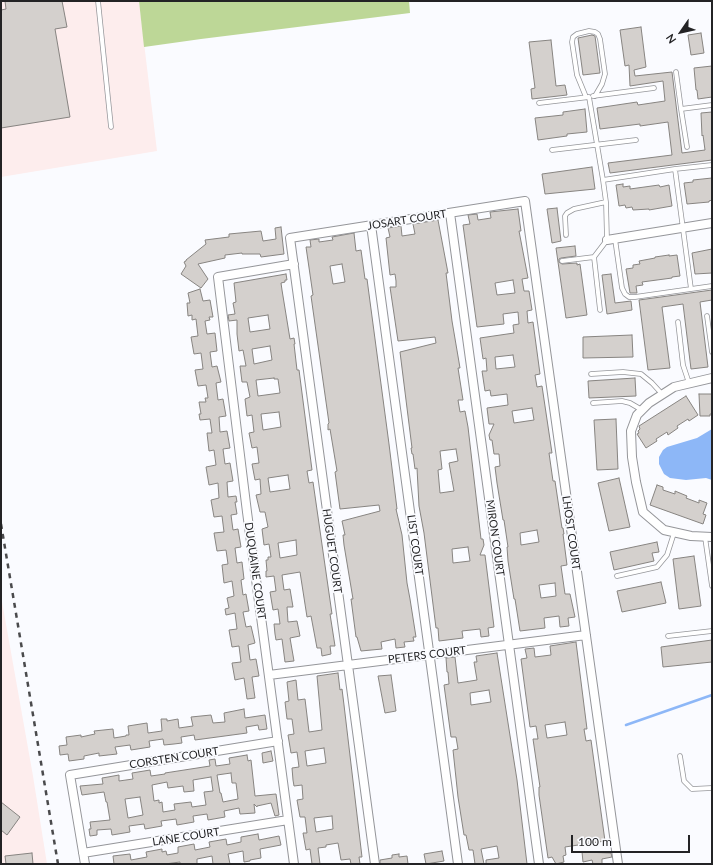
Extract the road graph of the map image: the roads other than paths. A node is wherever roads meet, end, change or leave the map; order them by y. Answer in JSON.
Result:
{"nodes":[{"id":1,"x":98,"y":1,"type":"edge"},
{"id":2,"x":676,"y":72,"type":"dead end"},
{"id":3,"x":654,"y":88,"type":"dead end"},
{"id":4,"x":595,"y":96,"type":"junction"},
{"id":5,"x":588,"y":97,"type":"junction"},
{"id":6,"x":539,"y":103,"type":"dead end"},
{"id":7,"x":712,"y":105,"type":"edge"},
{"id":8,"x":681,"y":109,"type":"junction"},
{"id":9,"x":112,"y":127,"type":"dead end"},
{"id":10,"x":636,"y":140,"type":"dead end"},
{"id":11,"x":597,"y":144,"type":"junction"},
{"id":12,"x":687,"y":147,"type":"dead end"},
{"id":13,"x":552,"y":150,"type":"dead end"},
{"id":14,"x":712,"y":165,"type":"edge"},
{"id":15,"x":675,"y":169,"type":"junction"},
{"id":16,"x":603,"y":180,"type":"junction"},
{"id":17,"x":525,"y":201,"type":"joint"},
{"id":18,"x":606,"y":202,"type":"junction"},
{"id":19,"x":450,"y":213,"type":"junction"},
{"id":20,"x":712,"y":223,"type":"edge"},
{"id":21,"x":371,"y":225,"type":"junction"},
{"id":22,"x":682,"y":228,"type":"junction"},
{"id":23,"x":566,"y":235,"type":"dead end"},
{"id":24,"x":290,"y":238,"type":"joint"},
{"id":25,"x":611,"y":239,"type":"junction"},
{"id":26,"x":594,"y":257,"type":"junction"},
{"id":27,"x":562,"y":261,"type":"dead end"},
{"id":28,"x":294,"y":264,"type":"junction"},
{"id":29,"x":712,"y":286,"type":"edge"},
{"id":30,"x":691,"y":289,"type":"junction"},
{"id":31,"x":600,"y":310,"type":"dead end"},
{"id":32,"x":707,"y":316,"type":"dead end"},
{"id":33,"x":678,"y":322,"type":"dead end"},
{"id":34,"x":712,"y":352,"type":"edge"},
{"id":35,"x":591,"y":374,"type":"dead end"},
{"id":36,"x":712,"y":378,"type":"edge"},
{"id":37,"x":689,"y":383,"type":"junction"},
{"id":38,"x":662,"y":395,"type":"junction"},
{"id":39,"x":593,"y":403,"type":"dead end"},
{"id":40,"x":642,"y":410,"type":"junction"},
{"id":41,"x":674,"y":532,"type":"junction"},
{"id":42,"x":709,"y":537,"type":"edge"},
{"id":43,"x":617,"y":576,"type":"dead end"},
{"id":44,"x":712,"y":586,"type":"edge"},
{"id":45,"x":712,"y":630,"type":"edge"},
{"id":46,"x":586,"y":635,"type":"junction"},
{"id":47,"x":668,"y":636,"type":"dead end"},
{"id":48,"x":509,"y":644,"type":"junction"},
{"id":49,"x":430,"y":654,"type":"junction"},
{"id":50,"x":348,"y":665,"type":"junction"},
{"id":51,"x":269,"y":675,"type":"junction"},
{"id":52,"x":278,"y":741,"type":"junction"},
{"id":53,"x":680,"y":756,"type":"dead end"},
{"id":54,"x":712,"y":788,"type":"edge"},
{"id":55,"x":288,"y":820,"type":"junction"},
{"id":56,"x":83,"y":853,"type":"junction"},
{"id":57,"x":85,"y":864,"type":"edge"},
{"id":58,"x":294,"y":864,"type":"edge"},
{"id":59,"x":375,"y":864,"type":"edge"},
{"id":60,"x":458,"y":864,"type":"edge"},
{"id":61,"x":539,"y":864,"type":"edge"},
{"id":62,"x":618,"y":864,"type":"edge"}],
"edges":[{"from":1,"to":9,"type":"lane"},
{"from":2,"to":8,"type":"lane"},
{"from":3,"to":4,"type":"lane"},
{"from":4,"to":5,"type":"lane"},
{"from":4,"to":5,"type":"lane"},
{"from":5,"to":6,"type":"lane"},
{"from":5,"to":11,"type":"lane"},
{"from":7,"to":8,"type":"lane"},
{"from":8,"to":12,"type":"lane"},
{"from":10,"to":11,"type":"lane"},
{"from":11,"to":13,"type":"lane"},
{"from":11,"to":16,"type":"lane"},
{"from":14,"to":15,"type":"lane"},
{"from":15,"to":16,"type":"lane"},
{"from":15,"to":22,"type":"lane"},
{"from":16,"to":18,"type":"lane"},
{"from":17,"to":19,"type":"street","name":"JOSART COURT"},
{"from":17,"to":46,"type":"street","name":"LHOST COURT"},
{"from":18,"to":23,"type":"lane"},
{"from":18,"to":25,"type":"lane"},
{"from":19,"to":21,"type":"street","name":"JOSART COURT"},
{"from":19,"to":48,"type":"street","name":"MIRON COURT"},
{"from":20,"to":22,"type":"street"},
{"from":21,"to":24,"type":"street","name":"JOSART COURT"},
{"from":21,"to":49,"type":"street","name":"LIST COURT"},
{"from":22,"to":25,"type":"street"},
{"from":22,"to":30,"type":"lane"},
{"from":24,"to":28,"type":"street","name":"HUGUET COURT"},
{"from":25,"to":26,"type":"lane"},
{"from":25,"to":30,"type":"lane"},
{"from":26,"to":27,"type":"lane"},
{"from":26,"to":31,"type":"lane"},
{"from":28,"to":50,"type":"street","name":"HUGUET COURT"},
{"from":28,"to":51,"type":"street","name":"DUQUAINE COURT"},
{"from":29,"to":30,"type":"lane"},
{"from":32,"to":34,"type":"lane"},
{"from":33,"to":37,"type":"lane"},
{"from":35,"to":38,"type":"lane"},
{"from":36,"to":37,"type":"street"},
{"from":37,"to":38,"type":"street"},
{"from":38,"to":40,"type":"street"},
{"from":39,"to":40,"type":"lane"},
{"from":40,"to":41,"type":"street"},
{"from":41,"to":42,"type":"street"},
{"from":41,"to":43,"type":"lane"},
{"from":42,"to":44,"type":"lane"},
{"from":45,"to":47,"type":"lane"},
{"from":46,"to":48,"type":"street","name":"PETERS COURT"},
{"from":46,"to":62,"type":"street","name":"LHOST COURT"},
{"from":48,"to":49,"type":"street","name":"PETERS COURT"},
{"from":48,"to":61,"type":"street","name":"MIRON COURT"},
{"from":49,"to":50,"type":"street","name":"PETERS COURT"},
{"from":49,"to":60,"type":"street","name":"LIST COURT"},
{"from":50,"to":51,"type":"street","name":"PETERS COURT"},
{"from":50,"to":59,"type":"street","name":"HUGUET COURT"},
{"from":51,"to":52,"type":"street","name":"DUQUAINE COURT"},
{"from":52,"to":55,"type":"street","name":"DUQUAINE COURT"},
{"from":52,"to":56,"type":"street","name":"CORSTEN COURT"},
{"from":53,"to":54,"type":"lane"},
{"from":55,"to":56,"type":"street","name":"LANE COURT"},
{"from":55,"to":58,"type":"street","name":"DUQUAINE COURT"},
{"from":56,"to":57,"type":"street"}]}
